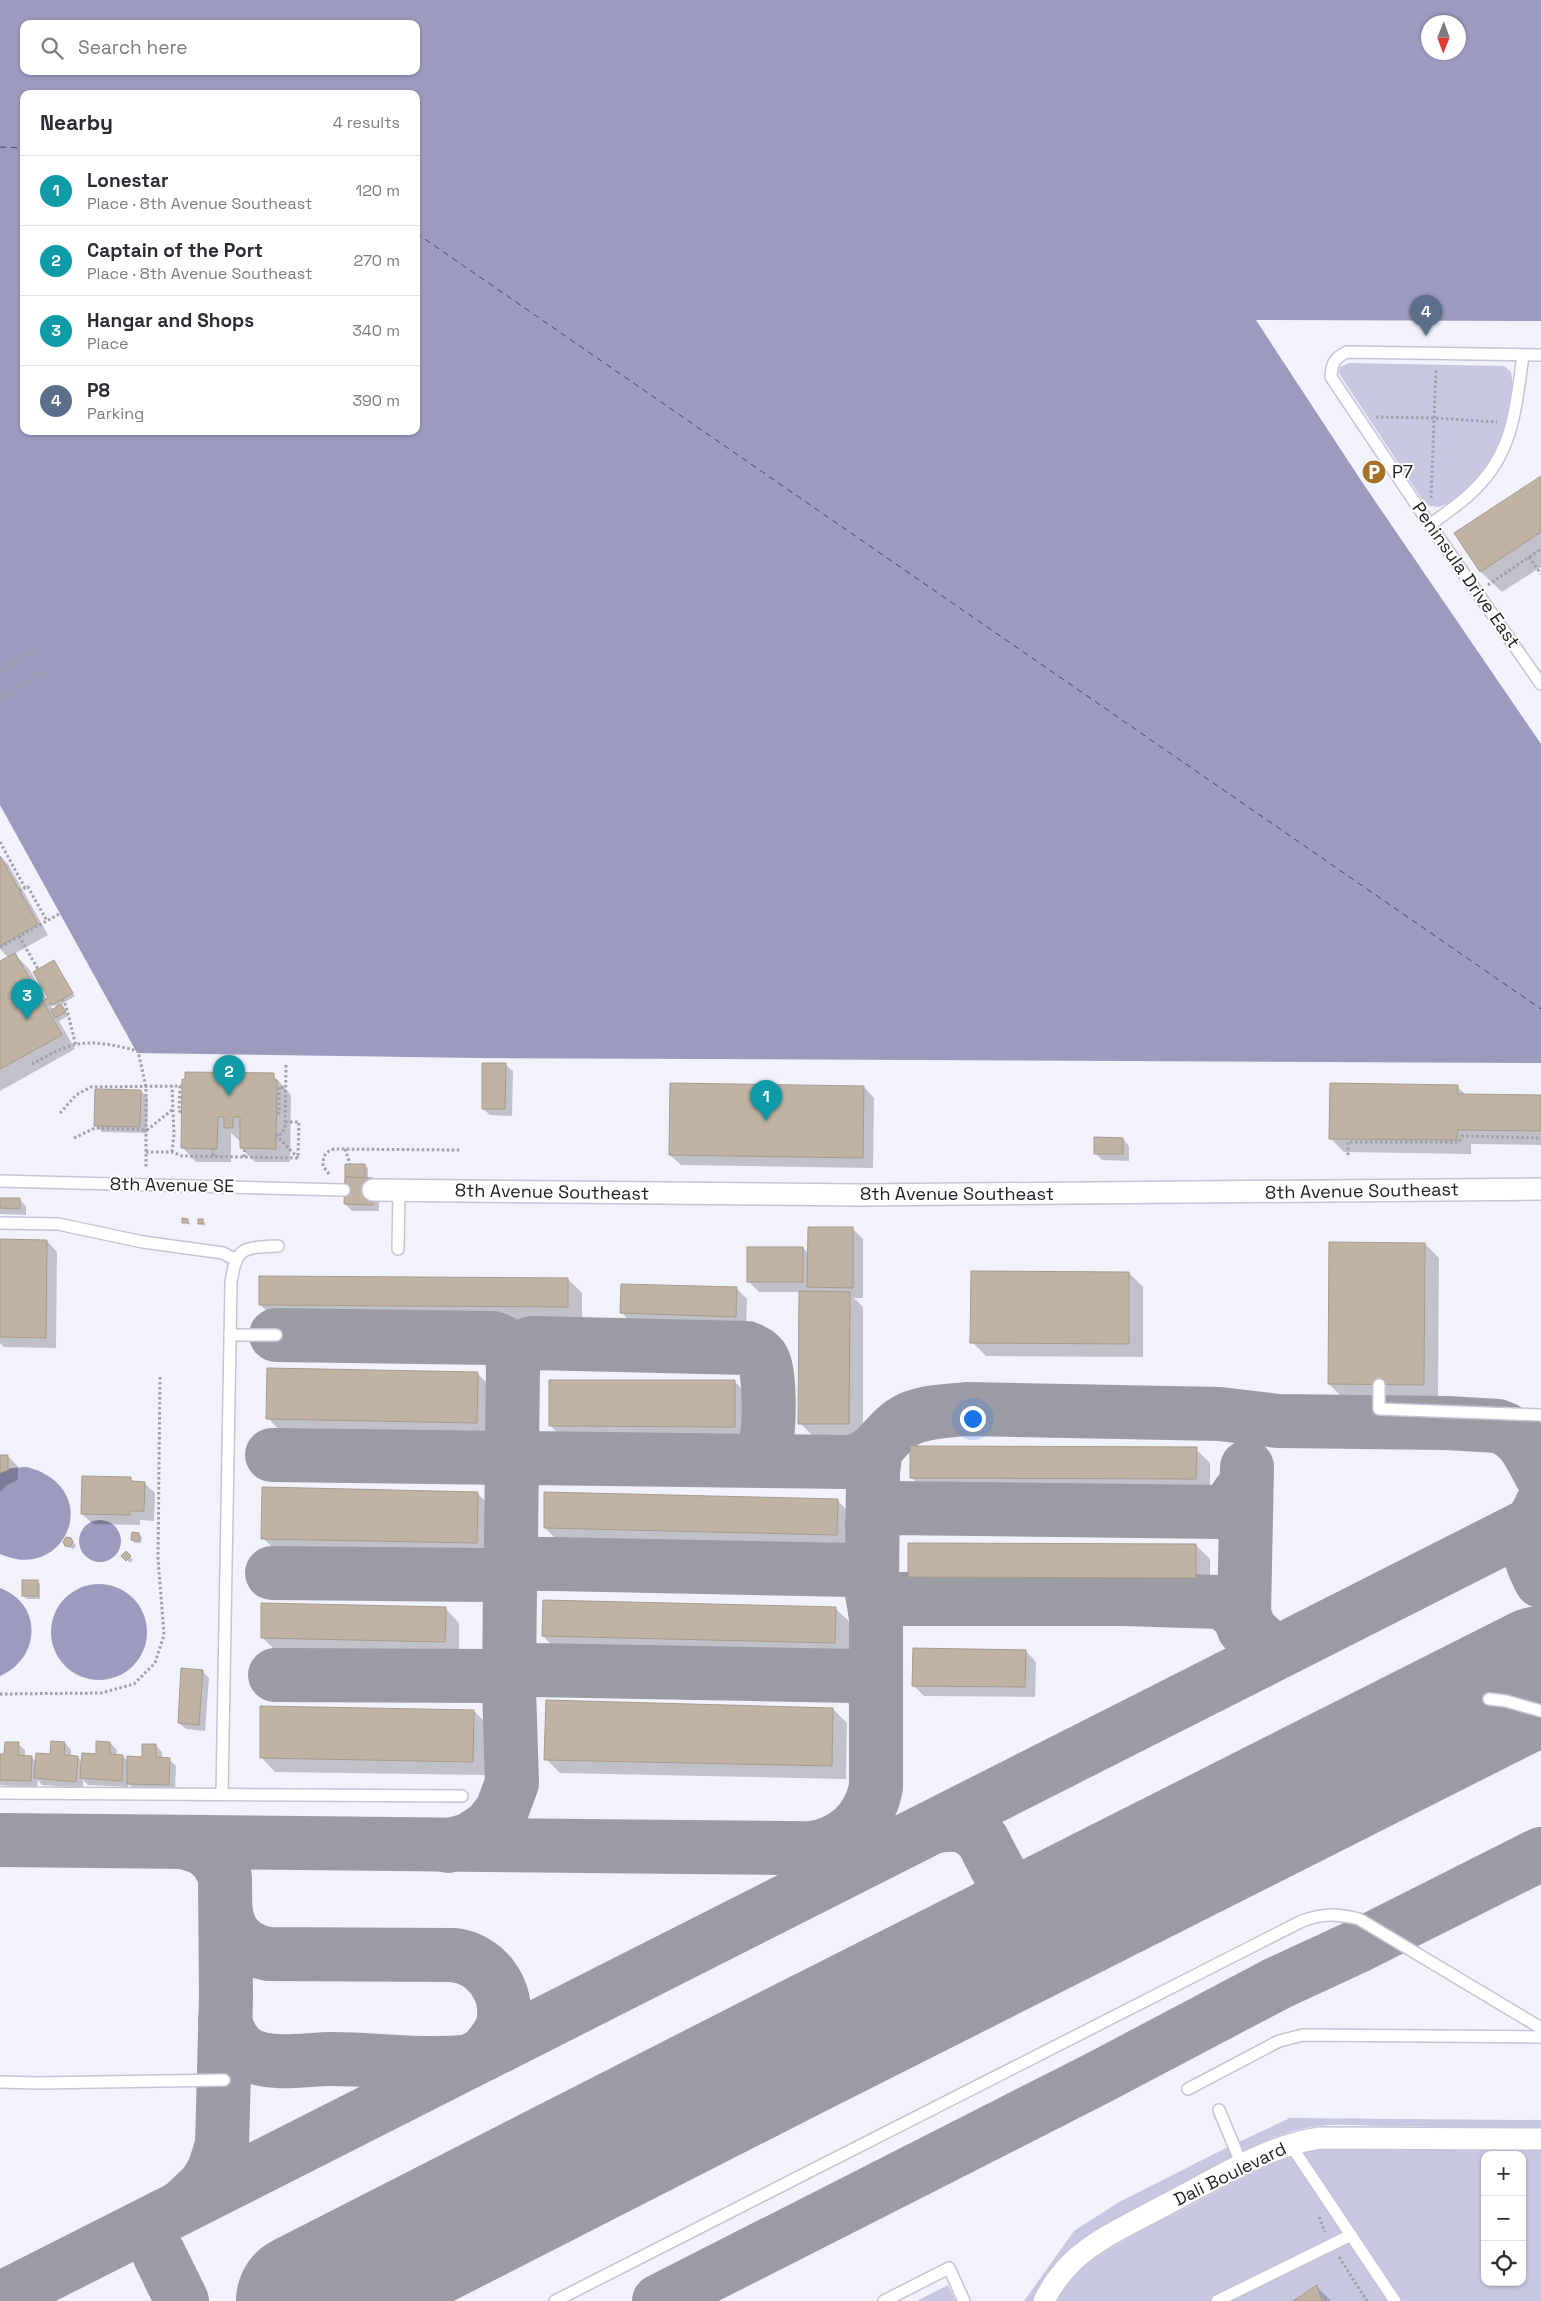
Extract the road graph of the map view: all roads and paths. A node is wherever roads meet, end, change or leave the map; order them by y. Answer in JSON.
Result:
{"nodes":[{"id":1,"x":1437,"y":353,"type":"junction"},
{"id":2,"x":1523,"y":355,"type":"junction"},
{"id":3,"x":1541,"y":355,"type":"edge"},
{"id":4,"x":1358,"y":417,"type":"junction"},
{"id":5,"x":1434,"y":418,"type":"junction"},
{"id":6,"x":1512,"y":424,"type":"junction"},
{"id":7,"x":1430,"y":525,"type":"junction"},
{"id":8,"x":1541,"y":549,"type":"edge"},
{"id":9,"x":1530,"y":557,"type":"junction"},
{"id":10,"x":1541,"y":574,"type":"edge"},
{"id":11,"x":1478,"y":593,"type":"junction"},
{"id":12,"x":37,"y":650,"type":"dead end"},
{"id":13,"x":0,"y":670,"type":"edge"},
{"id":14,"x":48,"y":671,"type":"dead end"},
{"id":15,"x":1541,"y":684,"type":"edge"},
{"id":16,"x":0,"y":698,"type":"edge"},
{"id":17,"x":0,"y":842,"type":"edge"},
{"id":18,"x":25,"y":888,"type":"junction"},
{"id":19,"x":19,"y":891,"type":"dead end"},
{"id":20,"x":61,"y":913,"type":"dead end"},
{"id":21,"x":47,"y":921,"type":"junction"},
{"id":22,"x":19,"y":936,"type":"junction"},
{"id":23,"x":0,"y":947,"type":"edge"},
{"id":24,"x":38,"y":969,"type":"dead end"},
{"id":25,"x":62,"y":999,"type":"dead end"},
{"id":26,"x":76,"y":1046,"type":"junction"},
{"id":27,"x":32,"y":1064,"type":"dead end"},
{"id":28,"x":286,"y":1065,"type":"dead end"},
{"id":29,"x":146,"y":1086,"type":"junction"},
{"id":30,"x":172,"y":1086,"type":"junction"},
{"id":31,"x":286,"y":1088,"type":"junction"},
{"id":32,"x":172,"y":1110,"type":"junction"},
{"id":33,"x":181,"y":1112,"type":"dead end"},
{"id":34,"x":277,"y":1112,"type":"dead end"},
{"id":35,"x":60,"y":1113,"type":"dead end"},
{"id":36,"x":285,"y":1122,"type":"junction"},
{"id":37,"x":147,"y":1130,"type":"junction"},
{"id":38,"x":174,"y":1134,"type":"junction"},
{"id":39,"x":181,"y":1134,"type":"dead end"},
{"id":40,"x":74,"y":1138,"type":"dead end"},
{"id":41,"x":1541,"y":1138,"type":"edge"},
{"id":42,"x":212,"y":1148,"type":"dead end"},
{"id":43,"x":245,"y":1148,"type":"dead end"},
{"id":44,"x":345,"y":1149,"type":"junction"},
{"id":45,"x":460,"y":1150,"type":"dead end"},
{"id":46,"x":146,"y":1152,"type":"junction"},
{"id":47,"x":172,"y":1152,"type":"junction"},
{"id":48,"x":1348,"y":1155,"type":"dead end"},
{"id":49,"x":213,"y":1157,"type":"junction"},
{"id":50,"x":244,"y":1157,"type":"junction"},
{"id":51,"x":298,"y":1158,"type":"junction"},
{"id":52,"x":350,"y":1164,"type":"dead end"},
{"id":53,"x":337,"y":1175,"type":"dead end"},
{"id":54,"x":0,"y":1181,"type":"edge"},
{"id":55,"x":146,"y":1185,"type":"junction"},
{"id":56,"x":1541,"y":1189,"type":"edge"},
{"id":57,"x":344,"y":1190,"type":"dead end"},
{"id":58,"x":373,"y":1190,"type":"dead end"},
{"id":59,"x":399,"y":1190,"type":"junction"},
{"id":60,"x":0,"y":1223,"type":"edge"},
{"id":61,"x":278,"y":1246,"type":"dead end"},
{"id":62,"x":398,"y":1249,"type":"dead end"},
{"id":63,"x":236,"y":1260,"type":"junction"},
{"id":64,"x":230,"y":1334,"type":"junction"},
{"id":65,"x":276,"y":1335,"type":"dead end"},
{"id":66,"x":160,"y":1376,"type":"dead end"},
{"id":67,"x":1379,"y":1385,"type":"dead end"},
{"id":68,"x":1541,"y":1415,"type":"edge"},
{"id":69,"x":0,"y":1694,"type":"edge"},
{"id":70,"x":1489,"y":1699,"type":"dead end"},
{"id":71,"x":1541,"y":1712,"type":"edge"},
{"id":72,"x":0,"y":1793,"type":"edge"},
{"id":73,"x":222,"y":1794,"type":"junction"},
{"id":74,"x":462,"y":1796,"type":"dead end"},
{"id":75,"x":1541,"y":2028,"type":"edge"},
{"id":76,"x":1541,"y":2037,"type":"edge"},
{"id":77,"x":224,"y":2080,"type":"dead end"},
{"id":78,"x":0,"y":2082,"type":"edge"},
{"id":79,"x":1188,"y":2089,"type":"dead end"},
{"id":80,"x":1219,"y":2110,"type":"dead end"},
{"id":81,"x":1541,"y":2139,"type":"edge"},
{"id":82,"x":1290,"y":2144,"type":"junction"},
{"id":83,"x":1242,"y":2165,"type":"junction"},
{"id":84,"x":1351,"y":2235,"type":"junction"},
{"id":85,"x":555,"y":2301,"type":"edge"},
{"id":86,"x":884,"y":2301,"type":"edge"},
{"id":87,"x":964,"y":2301,"type":"edge"},
{"id":88,"x":1044,"y":2301,"type":"edge"},
{"id":89,"x":1217,"y":2301,"type":"edge"},
{"id":90,"x":1395,"y":2301,"type":"edge"}],
"edges":[{"from":1,"to":2,"type":"lane"},
{"from":1,"to":4,"type":"lane","name":"Peninsula Drive East"},
{"from":1,"to":5,"type":"path"},
{"from":2,"to":3,"type":"lane"},
{"from":2,"to":6,"type":"lane"},
{"from":4,"to":5,"type":"path"},
{"from":4,"to":7,"type":"lane","name":"Peninsula Drive East"},
{"from":5,"to":6,"type":"path"},
{"from":5,"to":7,"type":"path"},
{"from":6,"to":7,"type":"lane"},
{"from":7,"to":11,"type":"lane","name":"Peninsula Drive East"},
{"from":8,"to":9,"type":"path"},
{"from":9,"to":10,"type":"path"},
{"from":9,"to":11,"type":"path"},
{"from":11,"to":15,"type":"lane","name":"Peninsula Drive East"},
{"from":12,"to":13,"type":"path"},
{"from":14,"to":16,"type":"path"},
{"from":17,"to":18,"type":"path"},
{"from":18,"to":19,"type":"path"},
{"from":18,"to":21,"type":"path"},
{"from":20,"to":21,"type":"path"},
{"from":21,"to":22,"type":"path"},
{"from":22,"to":23,"type":"path"},
{"from":22,"to":24,"type":"path"},
{"from":25,"to":26,"type":"path"},
{"from":26,"to":27,"type":"path"},
{"from":26,"to":29,"type":"path"},
{"from":28,"to":31,"type":"path"},
{"from":29,"to":30,"type":"path"},
{"from":29,"to":35,"type":"path"},
{"from":29,"to":37,"type":"path"},
{"from":30,"to":32,"type":"path"},
{"from":30,"to":33,"type":"path"},
{"from":31,"to":34,"type":"path"},
{"from":31,"to":36,"type":"path"},
{"from":32,"to":37,"type":"path"},
{"from":32,"to":38,"type":"path"},
{"from":36,"to":51,"type":"path"},
{"from":36,"to":51,"type":"path"},
{"from":37,"to":40,"type":"path"},
{"from":37,"to":46,"type":"path"},
{"from":38,"to":39,"type":"path"},
{"from":38,"to":47,"type":"path"},
{"from":41,"to":48,"type":"path"},
{"from":42,"to":49,"type":"path"},
{"from":43,"to":50,"type":"path"},
{"from":44,"to":45,"type":"path"},
{"from":44,"to":52,"type":"path"},
{"from":44,"to":53,"type":"path"},
{"from":46,"to":47,"type":"path"},
{"from":46,"to":55,"type":"path"},
{"from":47,"to":49,"type":"path"},
{"from":49,"to":50,"type":"path"},
{"from":50,"to":51,"type":"path"},
{"from":54,"to":55,"type":"lane","name":"8th Avenue SE"},
{"from":55,"to":57,"type":"lane","name":"8th Avenue SE"},
{"from":56,"to":59,"type":"street","name":"8th Avenue Southeast"},
{"from":58,"to":59,"type":"street","name":"8th Avenue Southeast"},
{"from":59,"to":62,"type":"lane"},
{"from":60,"to":63,"type":"lane"},
{"from":61,"to":63,"type":"lane"},
{"from":63,"to":64,"type":"lane"},
{"from":64,"to":65,"type":"lane"},
{"from":64,"to":73,"type":"lane"},
{"from":66,"to":69,"type":"path"},
{"from":67,"to":68,"type":"lane"},
{"from":70,"to":71,"type":"lane"},
{"from":72,"to":73,"type":"lane"},
{"from":73,"to":74,"type":"lane"},
{"from":75,"to":85,"type":"lane"},
{"from":76,"to":79,"type":"lane"},
{"from":77,"to":78,"type":"lane"},
{"from":80,"to":83,"type":"lane"},
{"from":81,"to":82,"type":"street","name":"Dali Boulevard"},
{"from":82,"to":83,"type":"street","name":"Dali Boulevard"},
{"from":82,"to":84,"type":"lane"},
{"from":83,"to":88,"type":"street","name":"Dali Boulevard"},
{"from":84,"to":89,"type":"lane"},
{"from":84,"to":90,"type":"lane"},
{"from":86,"to":87,"type":"lane"}]}
